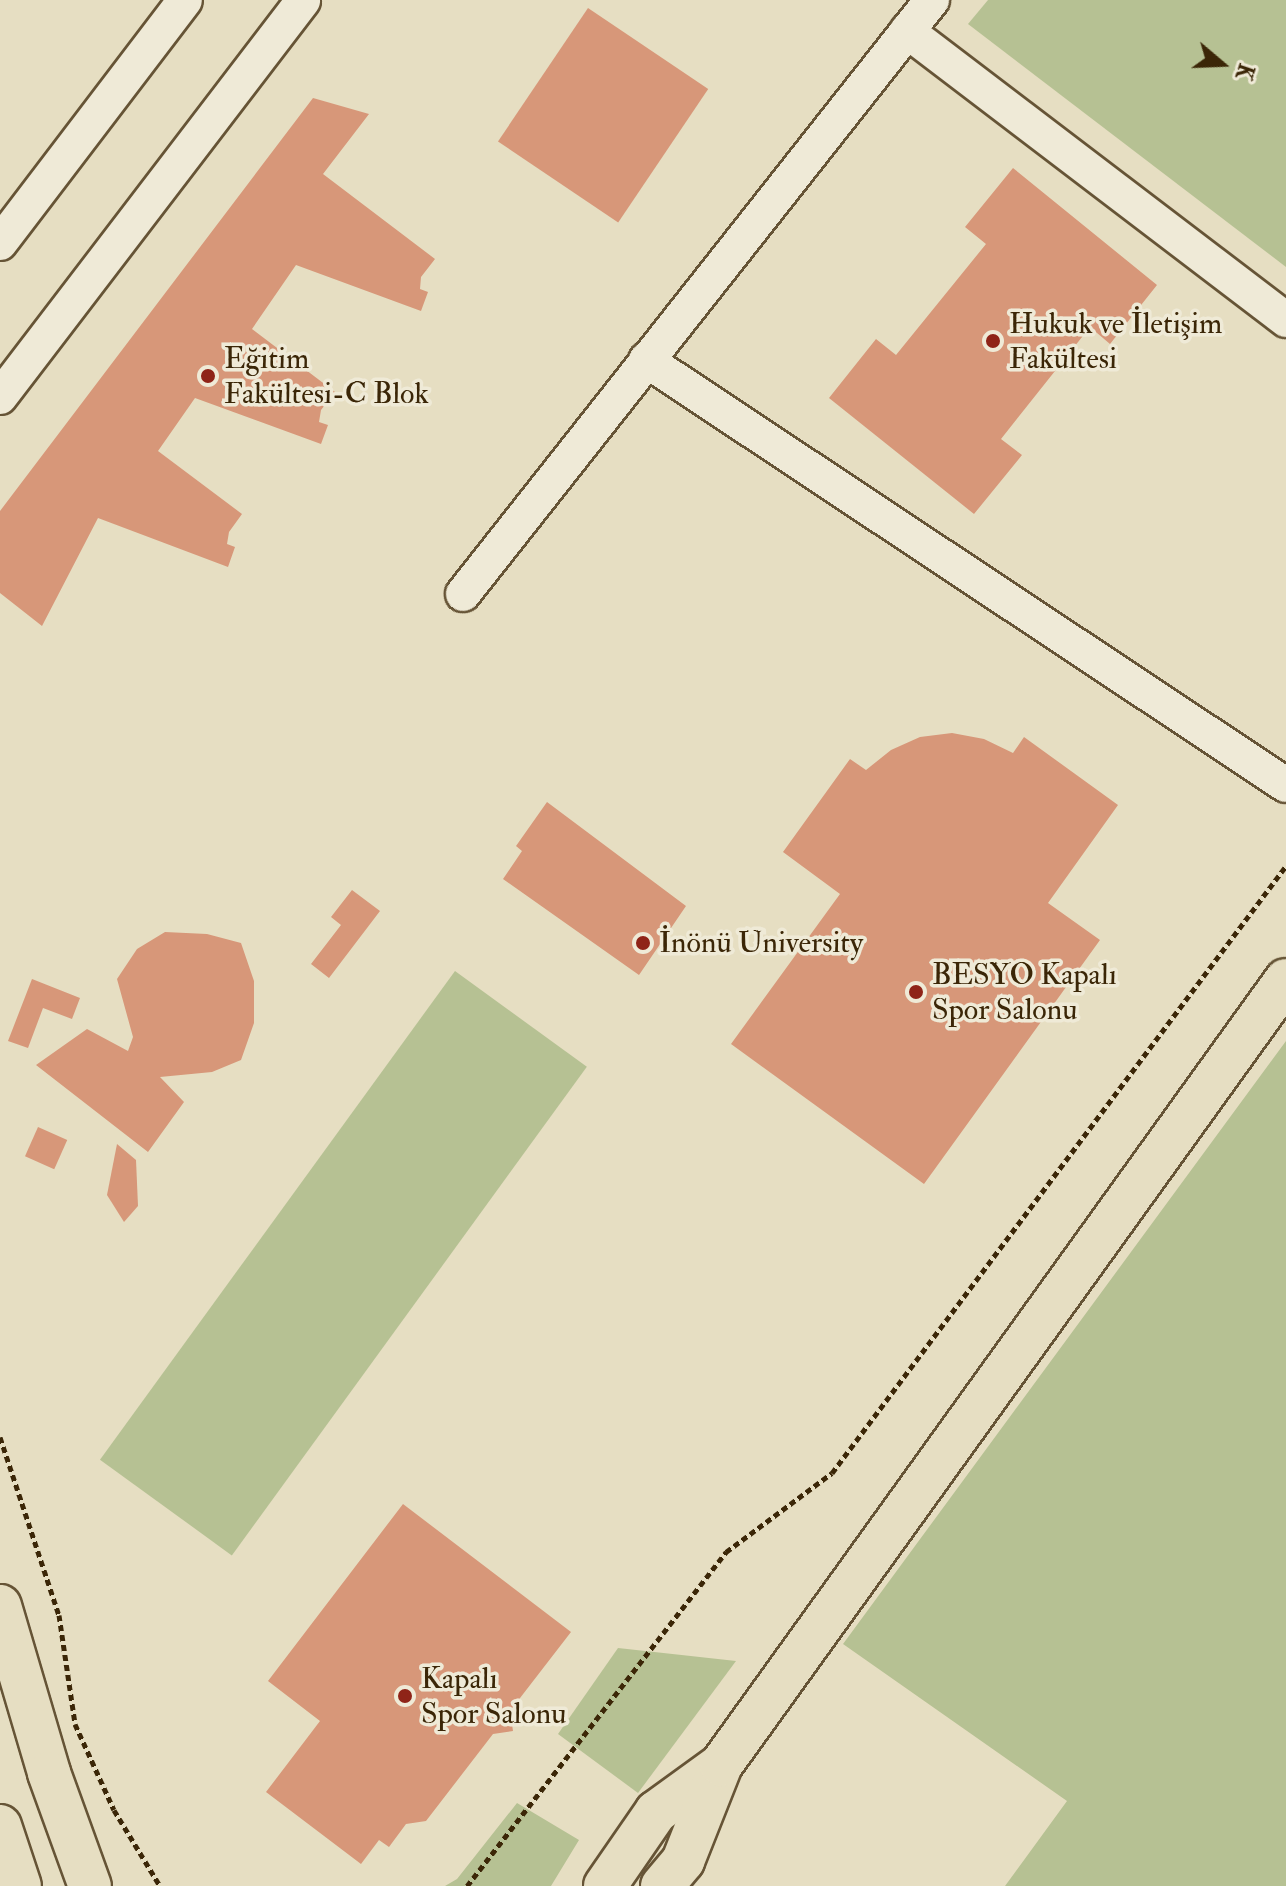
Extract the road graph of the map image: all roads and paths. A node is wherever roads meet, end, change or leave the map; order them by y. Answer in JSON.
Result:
{"nodes":[{"id":1,"x":185,"y":0,"type":"edge"},
{"id":2,"x":303,"y":0,"type":"edge"},
{"id":3,"x":932,"y":0,"type":"edge"},
{"id":4,"x":907,"y":31,"type":"junction"},
{"id":5,"x":0,"y":243,"type":"edge"},
{"id":6,"x":1286,"y":320,"type":"edge"},
{"id":7,"x":646,"y":360,"type":"junction"},
{"id":8,"x":0,"y":397,"type":"edge"},
{"id":9,"x":463,"y":594,"type":"dead end"},
{"id":10,"x":1286,"y":785,"type":"edge"},
{"id":11,"x":1286,"y":866,"type":"edge"},
{"id":12,"x":1286,"y":980,"type":"edge"},
{"id":13,"x":0,"y":1437,"type":"edge"},
{"id":14,"x":0,"y":1606,"type":"edge"},
{"id":15,"x":721,"y":1765,"type":"junction"},
{"id":16,"x":0,"y":1826,"type":"edge"},
{"id":17,"x":20,"y":1886,"type":"edge"},
{"id":18,"x":90,"y":1886,"type":"edge"},
{"id":19,"x":160,"y":1886,"type":"edge"},
{"id":20,"x":467,"y":1886,"type":"edge"},
{"id":21,"x":605,"y":1886,"type":"edge"},
{"id":22,"x":662,"y":1886,"type":"edge"}],
"edges":[{"from":1,"to":5,"type":"street"},
{"from":2,"to":8,"type":"street"},
{"from":3,"to":4,"type":"street"},
{"from":4,"to":6,"type":"street"},
{"from":4,"to":7,"type":"street"},
{"from":7,"to":9,"type":"street"},
{"from":7,"to":10,"type":"street"},
{"from":11,"to":20,"type":"path"},
{"from":12,"to":15,"type":"main road"},
{"from":13,"to":19,"type":"path"},
{"from":14,"to":18,"type":"main road"},
{"from":15,"to":21,"type":"main road"},
{"from":15,"to":22,"type":"main road"},
{"from":16,"to":17,"type":"main road"}]}
